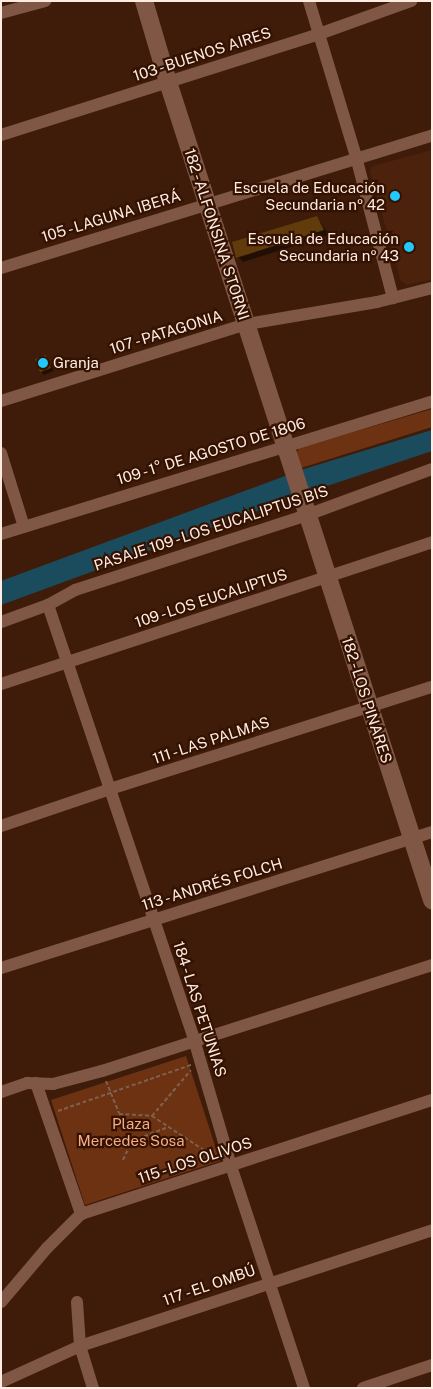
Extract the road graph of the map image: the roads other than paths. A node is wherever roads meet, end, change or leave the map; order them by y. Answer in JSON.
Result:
{"nodes":[{"id":1,"x":45,"y":1,"type":"edge"},
{"id":2,"x":144,"y":1,"type":"edge"},
{"id":3,"x":310,"y":1,"type":"edge"},
{"id":4,"x":411,"y":1,"type":"edge"},
{"id":5,"x":1,"y":13,"type":"edge"},
{"id":6,"x":319,"y":34,"type":"junction"},
{"id":7,"x":168,"y":82,"type":"junction"},
{"id":8,"x":1,"y":135,"type":"edge"},
{"id":9,"x":432,"y":135,"type":"edge"},
{"id":10,"x":356,"y":157,"type":"junction"},
{"id":11,"x":207,"y":203,"type":"junction"},
{"id":12,"x":1,"y":268,"type":"edge"},
{"id":13,"x":432,"y":288,"type":"edge"},
{"id":14,"x":393,"y":298,"type":"junction"},
{"id":15,"x":247,"y":324,"type":"junction"},
{"id":16,"x":1,"y":401,"type":"edge"},
{"id":17,"x":432,"y":401,"type":"edge"},
{"id":18,"x":286,"y":445,"type":"junction"},
{"id":19,"x":2,"y":461,"type":"edge"},
{"id":20,"x":432,"y":469,"type":"edge"},
{"id":21,"x":305,"y":507,"type":"junction"},
{"id":22,"x":24,"y":527,"type":"junction"},
{"id":23,"x":1,"y":534,"type":"edge"},
{"id":24,"x":432,"y":542,"type":"edge"},
{"id":25,"x":328,"y":576,"type":"junction"},
{"id":26,"x":48,"y":605,"type":"junction"},
{"id":27,"x":1,"y":622,"type":"edge"},
{"id":28,"x":68,"y":662,"type":"junction"},
{"id":29,"x":1,"y":684,"type":"edge"},
{"id":30,"x":432,"y":687,"type":"edge"},
{"id":31,"x":370,"y":708,"type":"junction"},
{"id":32,"x":110,"y":789,"type":"junction"},
{"id":33,"x":1,"y":826,"type":"edge"},
{"id":34,"x":432,"y":832,"type":"edge"},
{"id":35,"x":412,"y":838,"type":"junction"},
{"id":36,"x":432,"y":900,"type":"edge"},
{"id":37,"x":154,"y":919,"type":"junction"},
{"id":38,"x":432,"y":965,"type":"edge"},
{"id":39,"x":1,"y":968,"type":"edge"},
{"id":40,"x":194,"y":1043,"type":"junction"},
{"id":41,"x":36,"y":1083,"type":"junction"},
{"id":42,"x":1,"y":1092,"type":"edge"},
{"id":43,"x":432,"y":1100,"type":"edge"},
{"id":44,"x":231,"y":1166,"type":"junction"},
{"id":45,"x":81,"y":1214,"type":"junction"},
{"id":46,"x":432,"y":1230,"type":"edge"},
{"id":47,"x":271,"y":1282,"type":"junction"},
{"id":48,"x":1,"y":1302,"type":"edge"},
{"id":49,"x":77,"y":1302,"type":"dead end"},
{"id":50,"x":80,"y":1346,"type":"junction"},
{"id":51,"x":432,"y":1365,"type":"edge"},
{"id":52,"x":1,"y":1382,"type":"edge"},
{"id":53,"x":92,"y":1388,"type":"edge"},
{"id":54,"x":304,"y":1388,"type":"edge"},
{"id":55,"x":363,"y":1388,"type":"edge"}],
"edges":[{"from":1,"to":5,"type":"street"},
{"from":2,"to":7,"type":"street","name":"182 - ALFONSINA STORNI"},
{"from":3,"to":6,"type":"street"},
{"from":4,"to":6,"type":"street","name":"103 - BUENOS AIRES"},
{"from":6,"to":7,"type":"street","name":"103 - BUENOS AIRES"},
{"from":6,"to":10,"type":"street"},
{"from":7,"to":8,"type":"street","name":"103 - BUENOS AIRES"},
{"from":7,"to":11,"type":"street","name":"182 - ALFONSINA STORNI"},
{"from":9,"to":10,"type":"street","name":"105 - LAGUNA IBERÁ"},
{"from":10,"to":11,"type":"street","name":"105 - LAGUNA IBERÁ"},
{"from":10,"to":14,"type":"street"},
{"from":11,"to":12,"type":"street","name":"105 - LAGUNA IBERÁ"},
{"from":11,"to":15,"type":"street","name":"182 - ALFONSINA STORNI"},
{"from":13,"to":14,"type":"street","name":"107 - PATAGONIA"},
{"from":14,"to":15,"type":"street","name":"107 - PATAGONIA"},
{"from":15,"to":16,"type":"street","name":"107 - PATAGONIA"},
{"from":15,"to":18,"type":"street","name":"182 - ALFONSINA STORNI"},
{"from":17,"to":18,"type":"street","name":"109 - 1° DE AGOSTO DE 1806"},
{"from":18,"to":21,"type":"street","name":"182 - ALFONSINA STORNI"},
{"from":18,"to":22,"type":"street","name":"109 - 1° DE AGOSTO DE 1806"},
{"from":19,"to":22,"type":"street"},
{"from":20,"to":21,"type":"street","name":"PASAJE 109 - LOS EUCALIPTUS BIS"},
{"from":21,"to":25,"type":"street","name":"182 - LOS PINARES"},
{"from":21,"to":26,"type":"street","name":"PASAJE 109 - LOS EUCALIPTUS BIS"},
{"from":22,"to":23,"type":"street","name":"109 - 1° DE AGOSTO DE 1806"},
{"from":24,"to":25,"type":"street","name":"109 - LOS EUCALIPTUS"},
{"from":25,"to":28,"type":"street","name":"109 - LOS EUCALIPTUS"},
{"from":25,"to":31,"type":"street","name":"182 - LOS PINARES"},
{"from":26,"to":27,"type":"street","name":"PASAJE 109 - LOS EUCALIPTUS BIS"},
{"from":26,"to":28,"type":"street","name":"184 - LAS PETUNIAS"},
{"from":28,"to":29,"type":"street","name":"109 - LOS EUCALIPTUS"},
{"from":28,"to":32,"type":"street","name":"184 - LAS PETUNIAS"},
{"from":30,"to":31,"type":"street","name":"111 - LAS PALMAS"},
{"from":31,"to":32,"type":"street","name":"111 - LAS PALMAS"},
{"from":31,"to":35,"type":"street","name":"182 - LOS PINARES"},
{"from":32,"to":33,"type":"street","name":"111 - LAS PALMAS"},
{"from":32,"to":37,"type":"street","name":"184 - LAS PETUNIAS"},
{"from":34,"to":35,"type":"street","name":"113 - ANDRÉS FOLCH"},
{"from":35,"to":36,"type":"street","name":"182 - LOS PINARES"},
{"from":35,"to":37,"type":"street","name":"113 - ANDRÉS FOLCH"},
{"from":37,"to":39,"type":"street","name":"113 - ANDRÉS FOLCH"},
{"from":37,"to":40,"type":"street","name":"184 - LAS PETUNIAS"},
{"from":38,"to":40,"type":"street"},
{"from":40,"to":41,"type":"street"},
{"from":40,"to":44,"type":"street","name":"184 - LAS PETUNIAS"},
{"from":41,"to":42,"type":"street"},
{"from":41,"to":45,"type":"street"},
{"from":43,"to":44,"type":"street","name":"115 - LOS OLIVOS"},
{"from":44,"to":45,"type":"street","name":"115 - LOS OLIVOS"},
{"from":44,"to":47,"type":"street","name":"184 - LAS PETUNIAS"},
{"from":45,"to":48,"type":"street","name":"115 - LOS OLIVOS"},
{"from":46,"to":47,"type":"street","name":"117 - EL OMBÚ"},
{"from":47,"to":50,"type":"street","name":"117 - EL OMBÚ"},
{"from":47,"to":54,"type":"street","name":"184 - LAS PETUNIAS"},
{"from":49,"to":50,"type":"street"},
{"from":50,"to":52,"type":"street","name":"117 - EL OMBÚ"},
{"from":50,"to":53,"type":"street"},
{"from":51,"to":55,"type":"street"}]}
